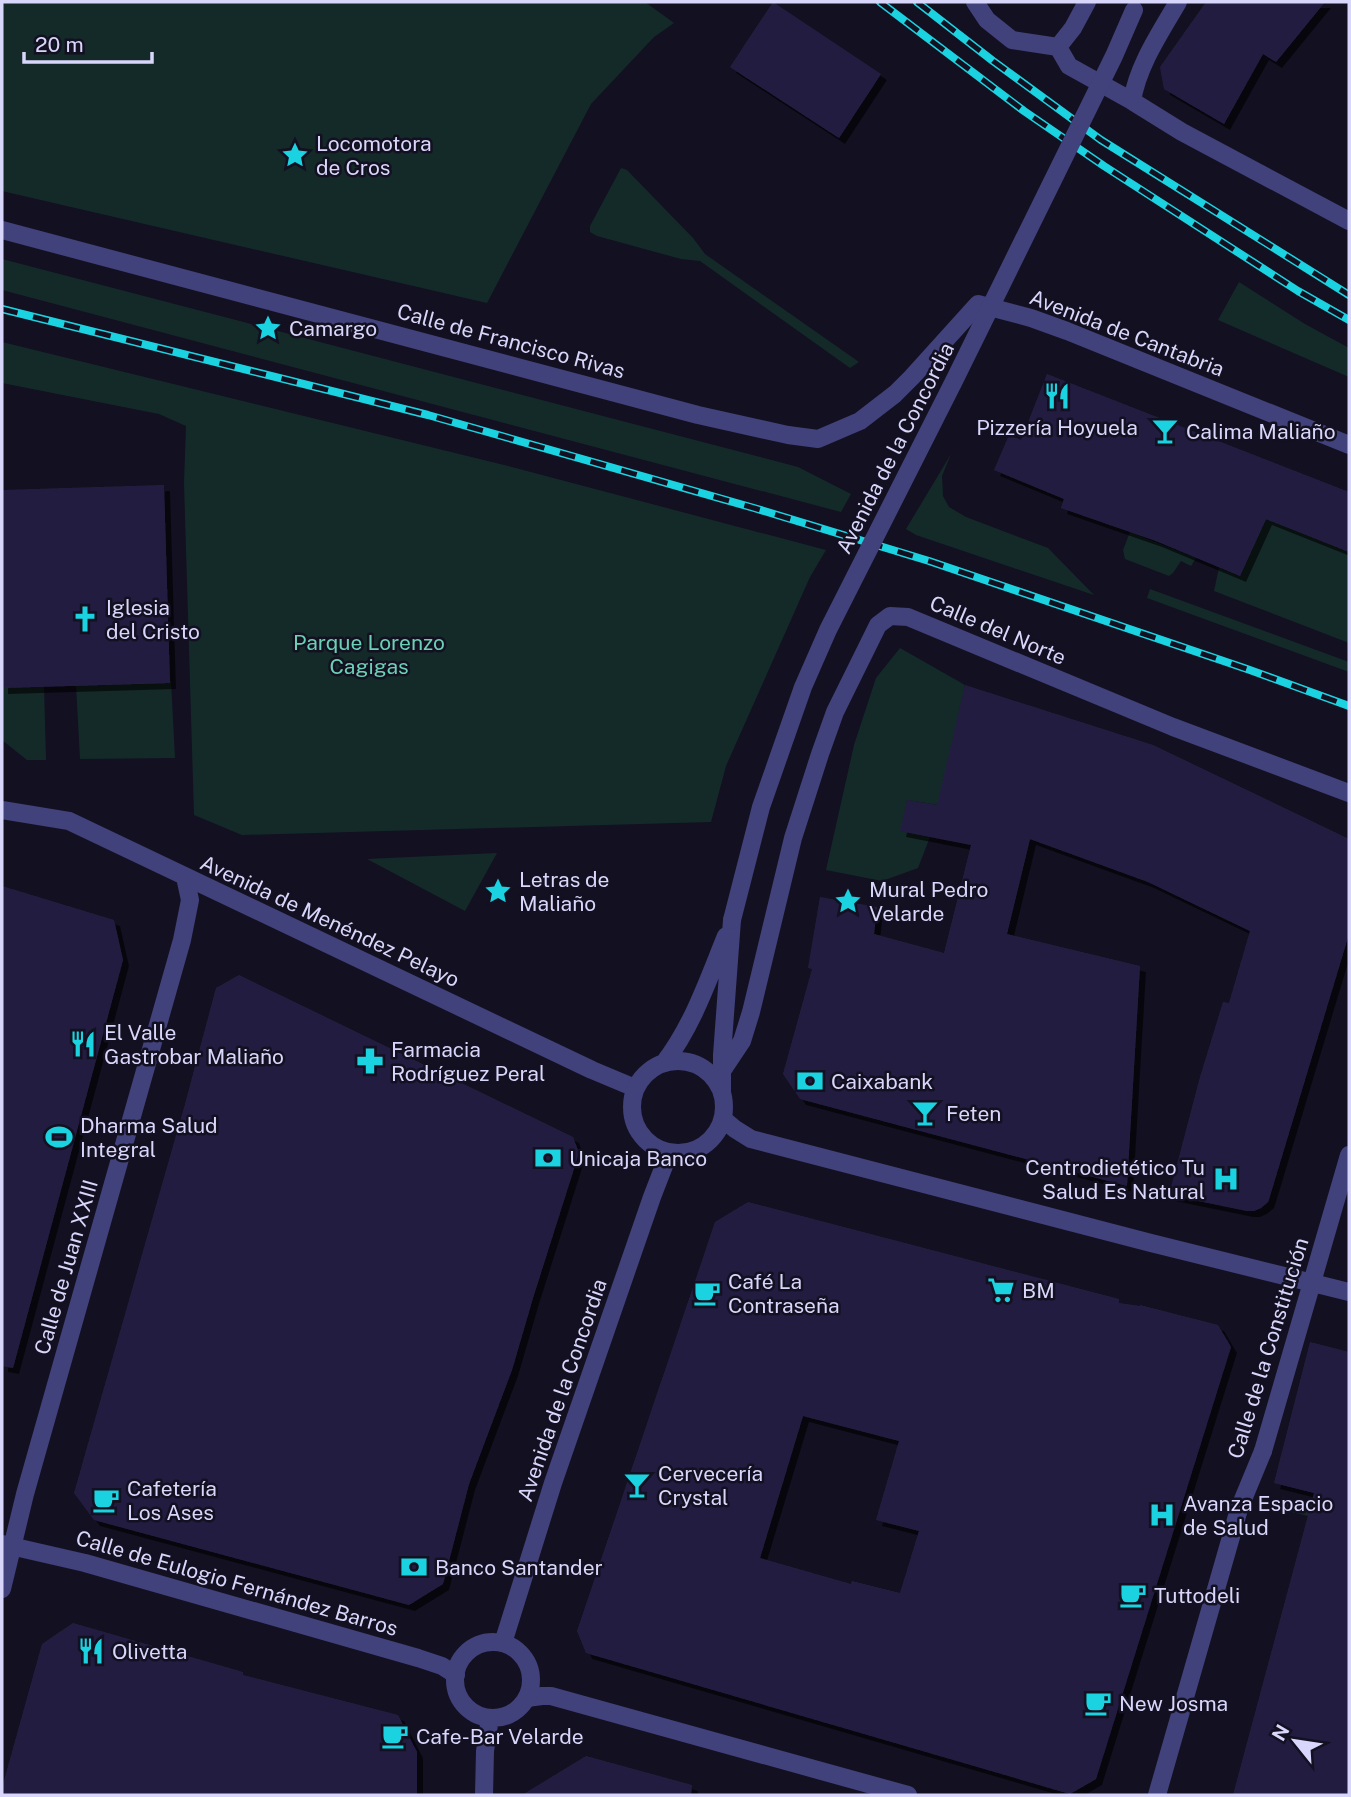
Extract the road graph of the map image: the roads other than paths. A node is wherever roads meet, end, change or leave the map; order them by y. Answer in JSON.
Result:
{"nodes":[{"id":1,"x":975,"y":2,"type":"edge"},
{"id":2,"x":1087,"y":2,"type":"edge"},
{"id":3,"x":1178,"y":2,"type":"edge"},
{"id":4,"x":1137,"y":4,"type":"edge"},
{"id":5,"x":1058,"y":47,"type":"junction"},
{"id":6,"x":1132,"y":101,"type":"junction"},
{"id":7,"x":1349,"y":222,"type":"edge"},
{"id":8,"x":2,"y":230,"type":"edge"},
{"id":9,"x":912,"y":377,"type":"joint"},
{"id":10,"x":1349,"y":445,"type":"edge"},
{"id":11,"x":1349,"y":793,"type":"edge"},
{"id":12,"x":2,"y":810,"type":"edge"},
{"id":13,"x":185,"y":877,"type":"junction"},
{"id":14,"x":732,"y":919,"type":"junction"},
{"id":15,"x":664,"y":1063,"type":"junction"},
{"id":16,"x":722,"y":1071,"type":"junction"},
{"id":17,"x":635,"y":1088,"type":"junction"},
{"id":18,"x":722,"y":1091,"type":"junction"},
{"id":19,"x":723,"y":1119,"type":"junction"},
{"id":20,"x":670,"y":1153,"type":"junction"},
{"id":21,"x":1349,"y":1155,"type":"edge"},
{"id":22,"x":1312,"y":1283,"type":"junction"},
{"id":23,"x":1349,"y":1292,"type":"edge"},
{"id":24,"x":7,"y":1545,"type":"edge"},
{"id":25,"x":2,"y":1589,"type":"edge"},
{"id":26,"x":503,"y":1643,"type":"junction"},
{"id":27,"x":456,"y":1675,"type":"junction"},
{"id":28,"x":527,"y":1698,"type":"junction"},
{"id":29,"x":490,"y":1718,"type":"junction"},
{"id":30,"x":484,"y":1795,"type":"edge"},
{"id":31,"x":908,"y":1795,"type":"edge"},
{"id":32,"x":1157,"y":1795,"type":"edge"}],
"edges":[{"from":1,"to":5,"type":"street"},
{"from":2,"to":5,"type":"street"},
{"from":3,"to":6,"type":"street"},
{"from":4,"to":14,"type":"street","name":"Avenida de la Concordia","bridge":true},
{"from":5,"to":6,"type":"street"},
{"from":6,"to":7,"type":"street"},
{"from":8,"to":9,"type":"street","name":"Calle de Francisco Rivas"},
{"from":9,"to":10,"type":"street","name":"Avenida de Cantabria"},
{"from":11,"to":16,"type":"street","name":"Calle del Norte"},
{"from":12,"to":13,"type":"street","name":"Avenida de Menéndez Pelayo"},
{"from":13,"to":17,"type":"street","name":"Avenida de Menéndez Pelayo"},
{"from":13,"to":24,"type":"street","name":"Calle de Juan XXIII"},
{"from":14,"to":15,"type":"street","name":"Avenida de la Concordia"},
{"from":14,"to":16,"type":"street","name":"Avenida de la Concordia"},
{"from":15,"to":17,"type":"street"},
{"from":15,"to":18,"type":"street"},
{"from":16,"to":18,"type":"street","name":"Avenida de la Concordia"},
{"from":17,"to":20,"type":"street"},
{"from":18,"to":19,"type":"street"},
{"from":19,"to":20,"type":"street"},
{"from":19,"to":22,"type":"street"},
{"from":20,"to":26,"type":"street","name":"Avenida de la Concordia"},
{"from":21,"to":22,"type":"street","name":"Calle de la Constitución"},
{"from":22,"to":23,"type":"street"},
{"from":22,"to":32,"type":"street","name":"Calle de la Constitución"},
{"from":24,"to":25,"type":"street","name":"Calle de Juan XXIII"},
{"from":24,"to":27,"type":"street","name":"Calle de Eulogio Fernández Barros"},
{"from":26,"to":27,"type":"street"},
{"from":26,"to":28,"type":"street"},
{"from":27,"to":29,"type":"street"},
{"from":28,"to":29,"type":"street"},
{"from":28,"to":31,"type":"street"},
{"from":29,"to":30,"type":"street"}]}
